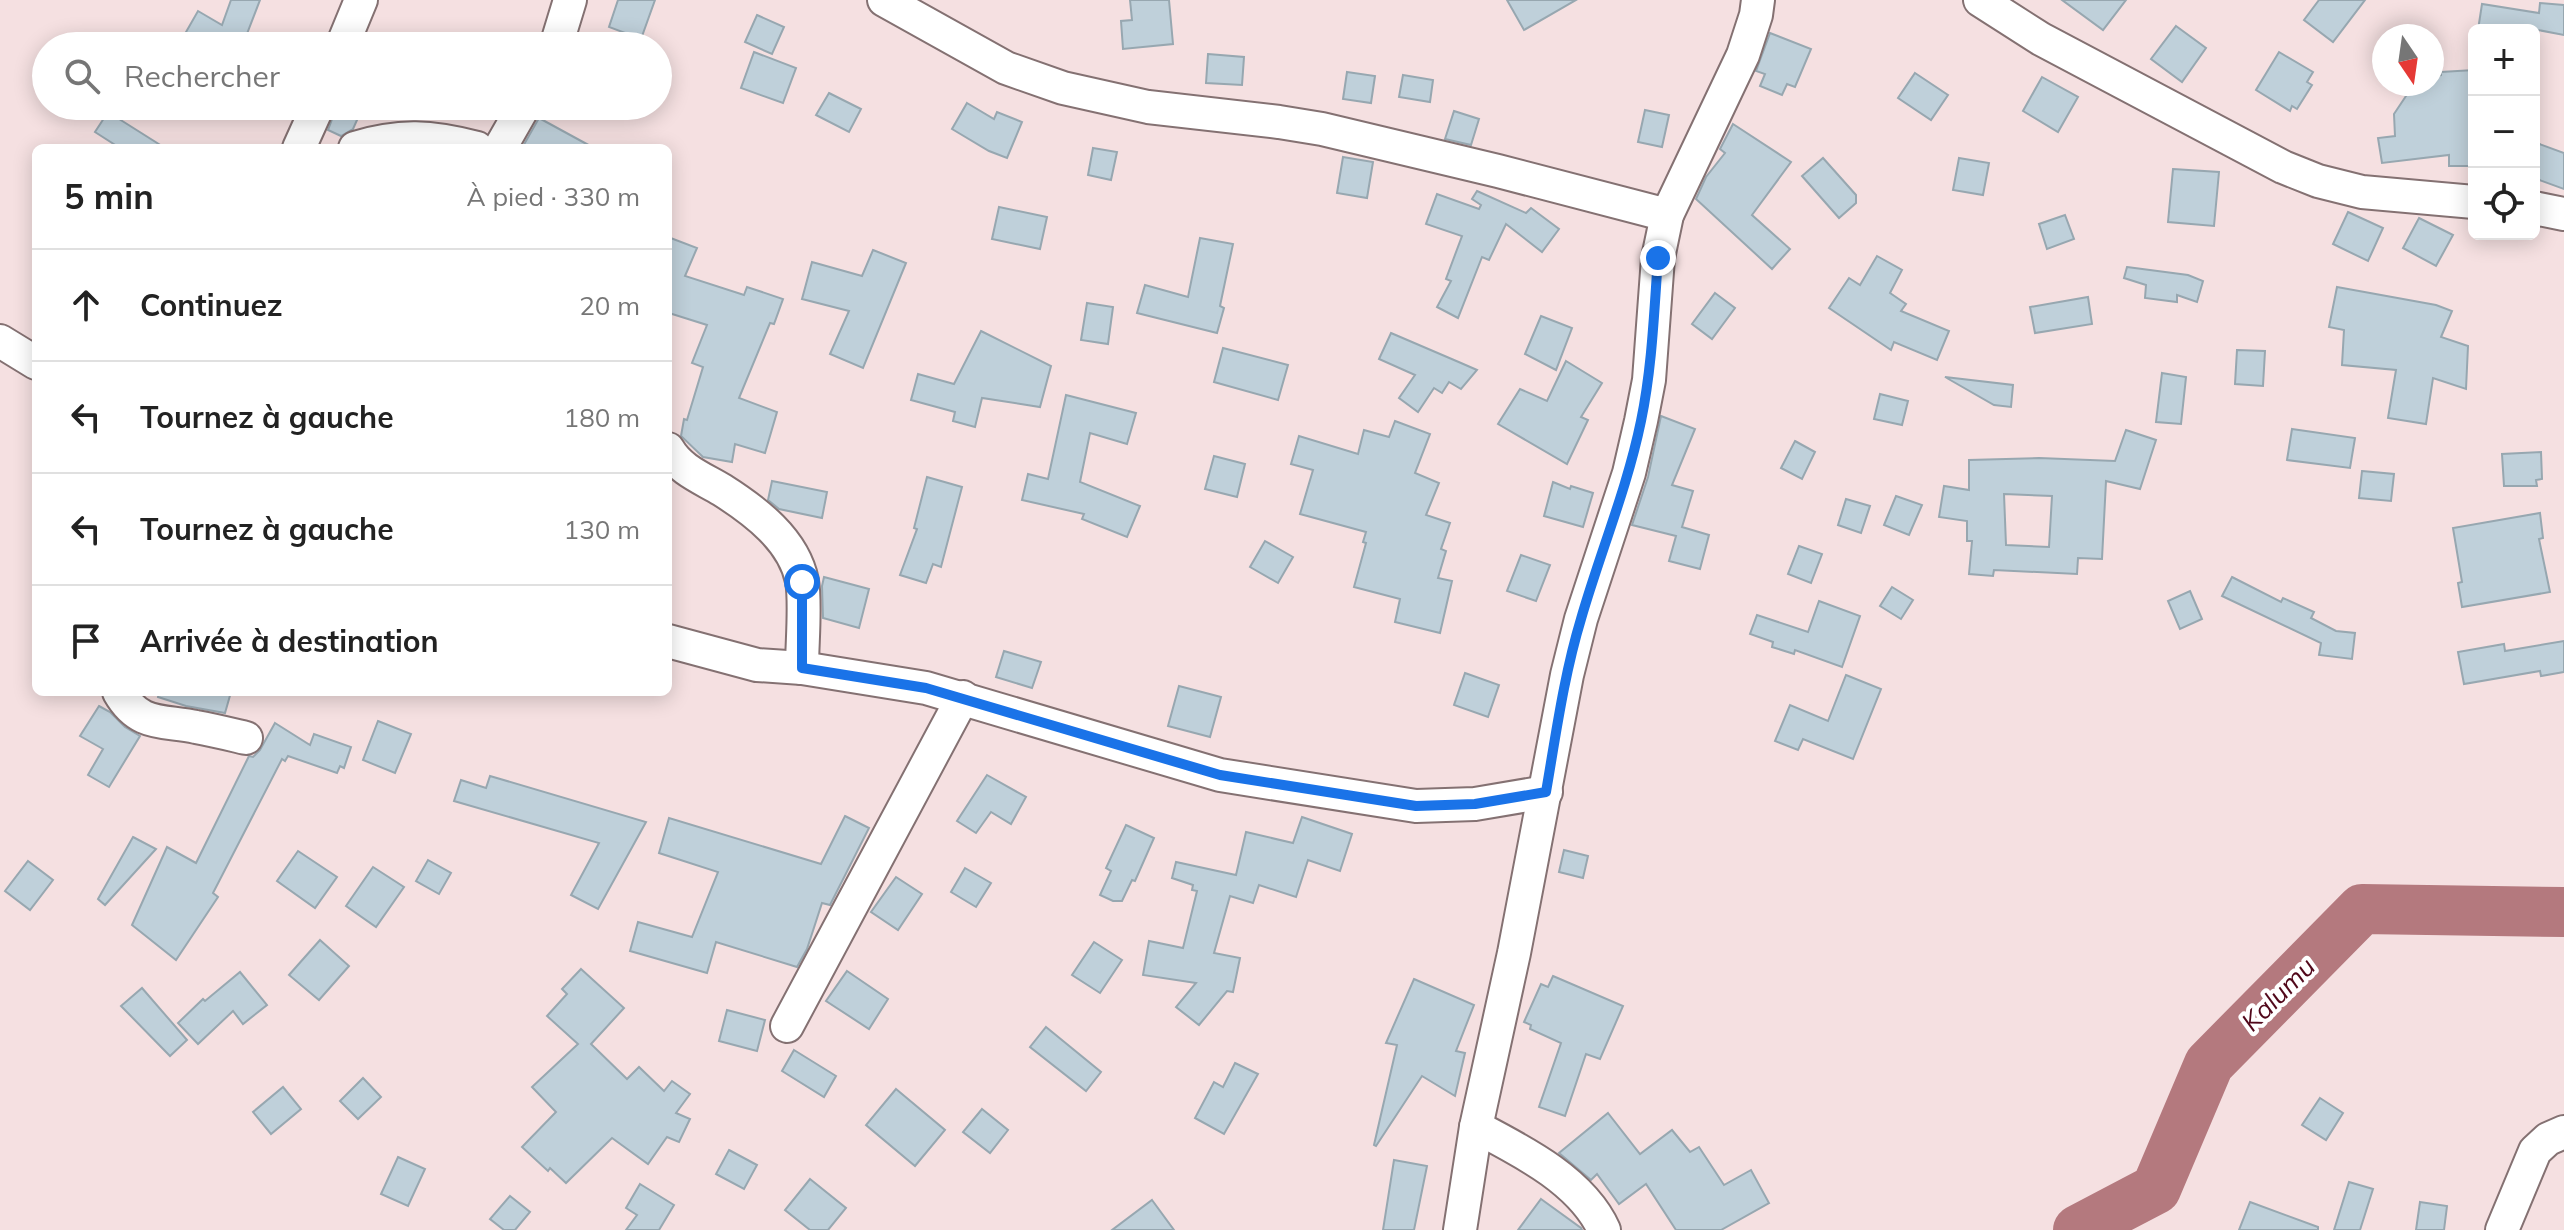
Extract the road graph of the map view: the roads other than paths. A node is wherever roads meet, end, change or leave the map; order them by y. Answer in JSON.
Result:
{"nodes":[{"id":1,"x":361,"y":0,"type":"edge"},
{"id":2,"x":570,"y":0,"type":"edge"},
{"id":3,"x":884,"y":0,"type":"edge"},
{"id":4,"x":1758,"y":0,"type":"edge"},
{"id":5,"x":1980,"y":0,"type":"edge"},
{"id":6,"x":348,"y":32,"type":"edge"},
{"id":7,"x":560,"y":32,"type":"edge"},
{"id":8,"x":516,"y":120,"type":"edge"},
{"id":9,"x":308,"y":130,"type":"edge"},
{"id":10,"x":334,"y":144,"type":"edge"},
{"id":11,"x":366,"y":144,"type":"edge"},
{"id":12,"x":459,"y":144,"type":"edge"},
{"id":13,"x":502,"y":144,"type":"edge"},
{"id":14,"x":2468,"y":201,"type":"edge"},
{"id":15,"x":2540,"y":209,"type":"edge"},
{"id":16,"x":2564,"y":214,"type":"edge"},
{"id":17,"x":1667,"y":215,"type":"junction"},
{"id":18,"x":0,"y":341,"type":"edge"},
{"id":19,"x":32,"y":361,"type":"edge"},
{"id":20,"x":672,"y":455,"type":"edge"},
{"id":21,"x":672,"y":642,"type":"edge"},
{"id":22,"x":802,"y":668,"type":"junction"},
{"id":23,"x":122,"y":696,"type":"edge"},
{"id":24,"x":963,"y":697,"type":"junction"},
{"id":25,"x":246,"y":738,"type":"dead end"},
{"id":26,"x":1546,"y":792,"type":"junction"},
{"id":27,"x":787,"y":1026,"type":"dead end"},
{"id":28,"x":1476,"y":1127,"type":"junction"},
{"id":29,"x":2564,"y":1132,"type":"edge"},
{"id":30,"x":1460,"y":1230,"type":"edge"},
{"id":31,"x":1604,"y":1230,"type":"edge"},
{"id":32,"x":2502,"y":1230,"type":"edge"}],
"edges":[{"from":1,"to":6,"type":"street"},
{"from":2,"to":7,"type":"street"},
{"from":3,"to":17,"type":"street"},
{"from":4,"to":17,"type":"street"},
{"from":5,"to":14,"type":"street"},
{"from":8,"to":13,"type":"street"},
{"from":9,"to":10,"type":"street"},
{"from":11,"to":12,"type":"street"},
{"from":15,"to":16,"type":"street"},
{"from":17,"to":26,"type":"street"},
{"from":18,"to":19,"type":"street"},
{"from":20,"to":22,"type":"street"},
{"from":21,"to":22,"type":"street"},
{"from":22,"to":24,"type":"street"},
{"from":23,"to":25,"type":"street"},
{"from":24,"to":26,"type":"street"},
{"from":24,"to":27,"type":"street"},
{"from":26,"to":28,"type":"street"},
{"from":28,"to":30,"type":"street"},
{"from":28,"to":31,"type":"street"},
{"from":29,"to":32,"type":"street"}]}
